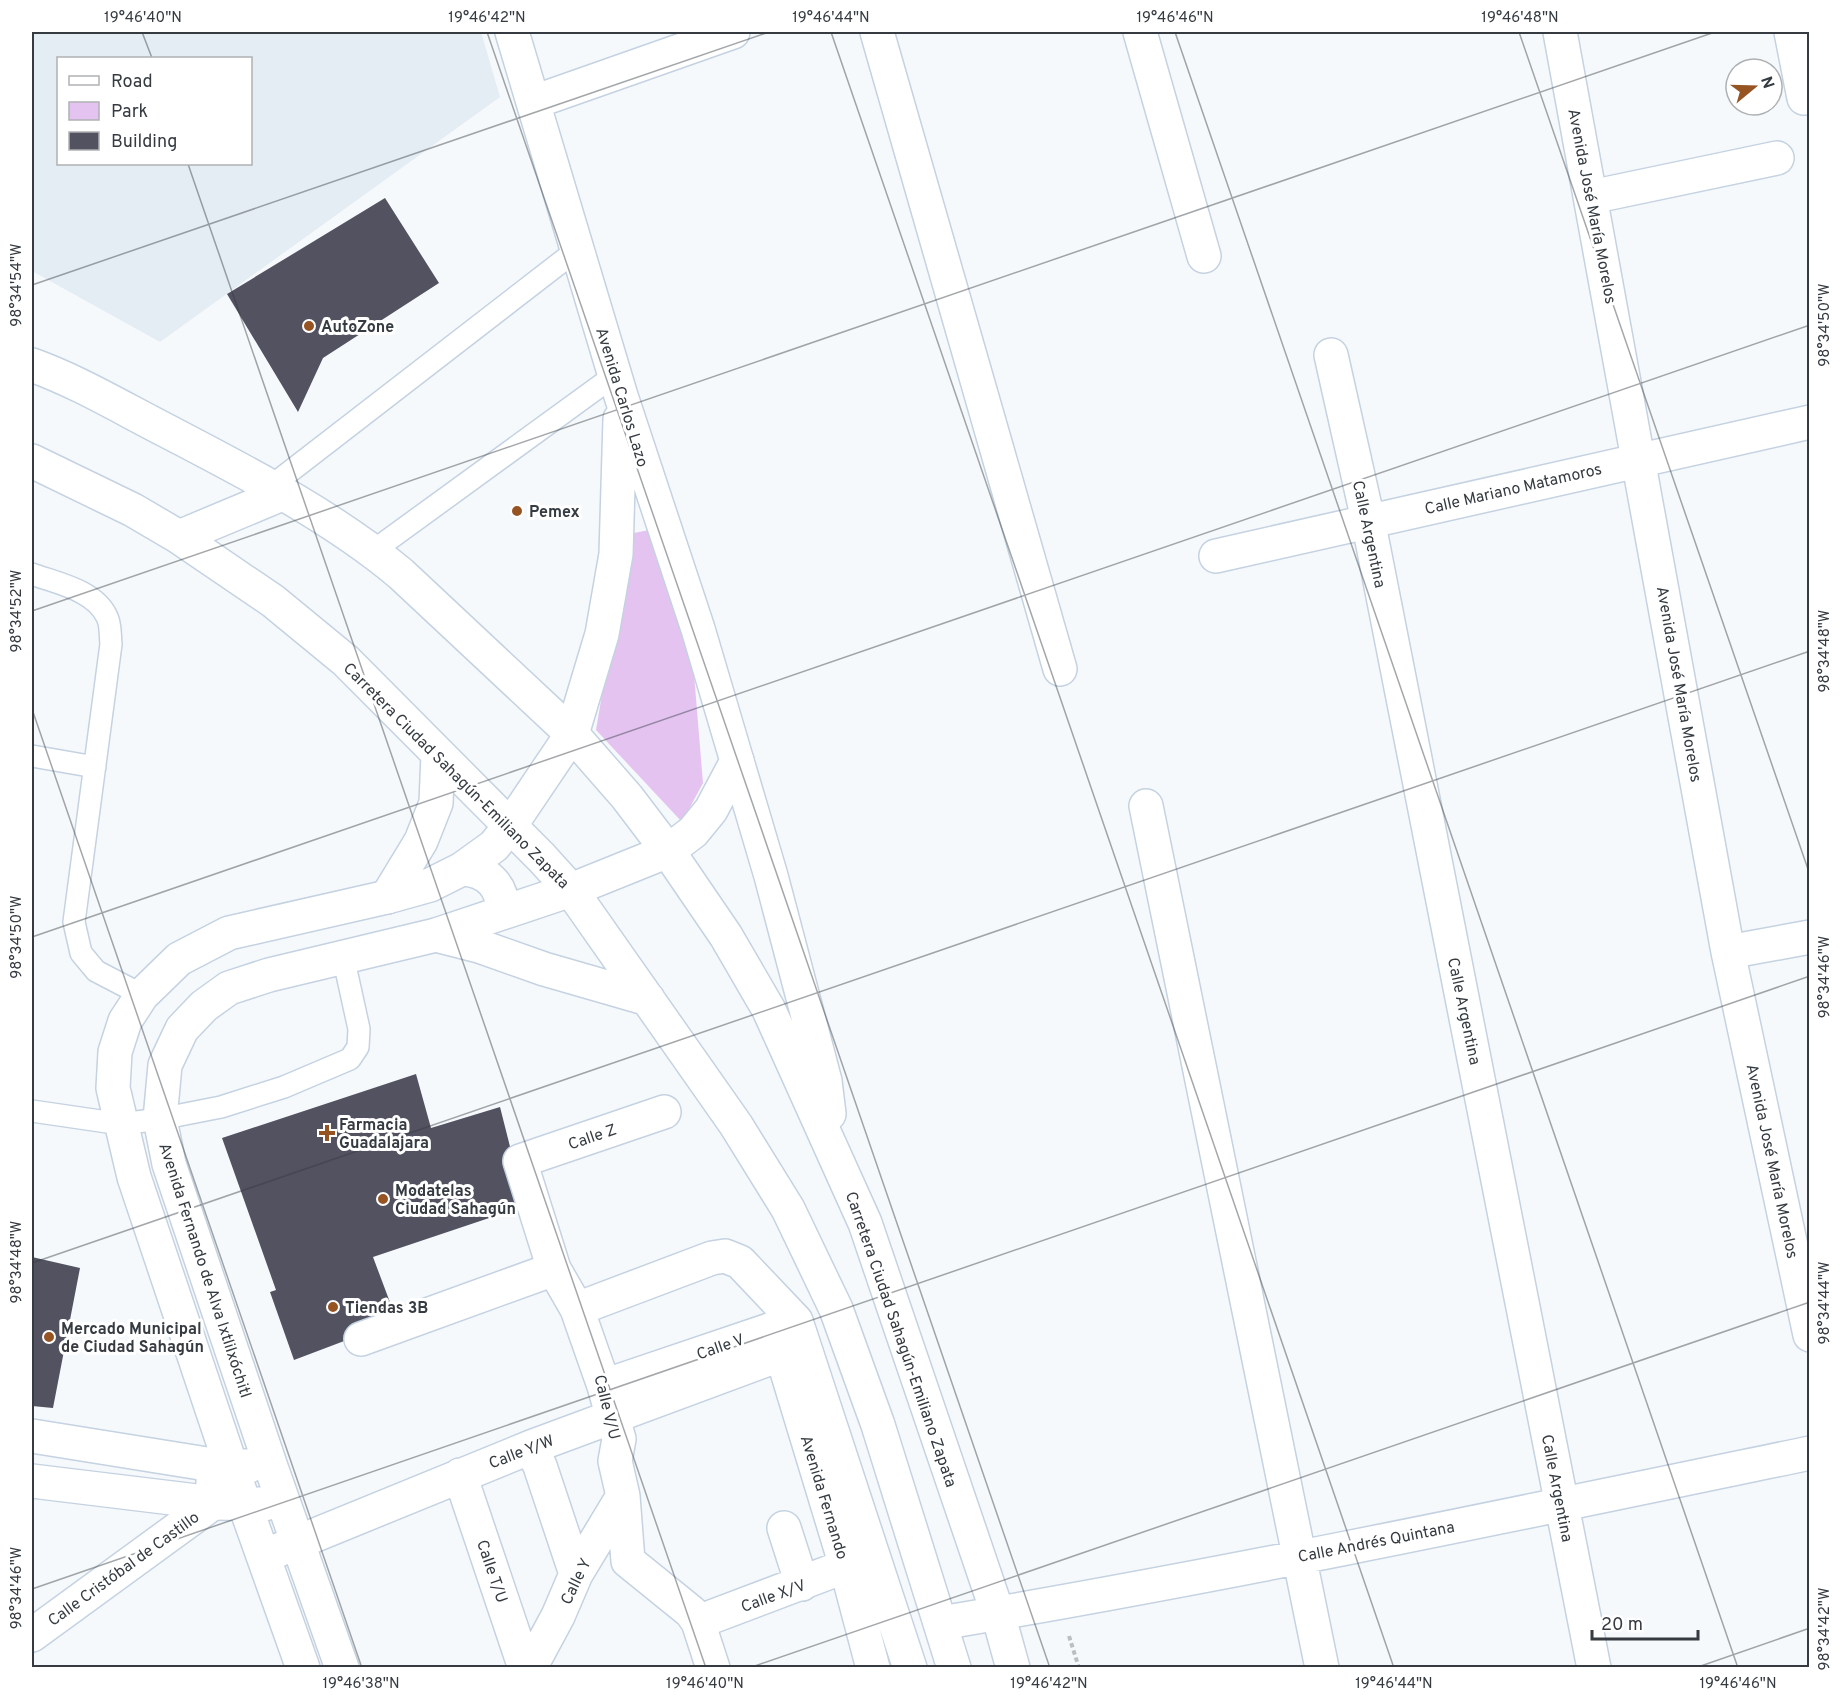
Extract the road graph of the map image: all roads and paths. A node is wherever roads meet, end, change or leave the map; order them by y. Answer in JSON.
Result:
{"nodes":[{"id":1,"x":512,"y":32,"type":"edge"},
{"id":2,"x":733,"y":32,"type":"edge"},
{"id":3,"x":877,"y":32,"type":"edge"},
{"id":4,"x":1140,"y":32,"type":"edge"},
{"id":5,"x":1560,"y":32,"type":"edge"},
{"id":6,"x":1791,"y":32,"type":"edge"},
{"id":7,"x":1804,"y":98,"type":"dead end"},
{"id":8,"x":534,"y":102,"type":"junction"},
{"id":9,"x":1776,"y":158,"type":"dead end"},
{"id":10,"x":1591,"y":197,"type":"junction"},
{"id":11,"x":578,"y":249,"type":"junction"},
{"id":12,"x":1204,"y":256,"type":"dead end"},
{"id":13,"x":1331,"y":356,"type":"dead end"},
{"id":14,"x":32,"y":365,"type":"edge"},
{"id":15,"x":618,"y":386,"type":"junction"},
{"id":16,"x":1809,"y":422,"type":"edge"},
{"id":17,"x":1640,"y":459,"type":"junction"},
{"id":18,"x":32,"y":461,"type":"edge"},
{"id":19,"x":276,"y":490,"type":"junction"},
{"id":20,"x":1368,"y":520,"type":"junction"},
{"id":21,"x":179,"y":537,"type":"junction"},
{"id":22,"x":373,"y":551,"type":"junction"},
{"id":23,"x":1216,"y":556,"type":"dead end"},
{"id":24,"x":32,"y":574,"type":"edge"},
{"id":25,"x":1060,"y":669,"type":"dead end"},
{"id":26,"x":572,"y":734,"type":"junction"},
{"id":27,"x":438,"y":755,"type":"junction"},
{"id":28,"x":32,"y":756,"type":"edge"},
{"id":29,"x":737,"y":760,"type":"junction"},
{"id":30,"x":95,"y":767,"type":"junction"},
{"id":31,"x":1146,"y":806,"type":"dead end"},
{"id":32,"x":510,"y":826,"type":"junction"},
{"id":33,"x":668,"y":851,"type":"junction"},
{"id":34,"x":462,"y":869,"type":"junction"},
{"id":35,"x":571,"y":890,"type":"junction"},
{"id":36,"x":387,"y":897,"type":"junction"},
{"id":37,"x":502,"y":913,"type":"junction"},
{"id":38,"x":436,"y":935,"type":"junction"},
{"id":39,"x":1809,"y":937,"type":"edge"},
{"id":40,"x":1728,"y":952,"type":"junction"},
{"id":41,"x":343,"y":956,"type":"junction"},
{"id":42,"x":142,"y":995,"type":"junction"},
{"id":43,"x":648,"y":999,"type":"junction"},
{"id":44,"x":32,"y":1111,"type":"edge"},
{"id":45,"x":664,"y":1112,"type":"dead end"},
{"id":46,"x":160,"y":1119,"type":"junction"},
{"id":47,"x":121,"y":1124,"type":"junction"},
{"id":48,"x":832,"y":1148,"type":"junction"},
{"id":49,"x":520,"y":1161,"type":"joint"},
{"id":50,"x":1801,"y":1254,"type":"edge"},
{"id":51,"x":554,"y":1269,"type":"junction"},
{"id":52,"x":578,"y":1309,"type":"junction"},
{"id":53,"x":836,"y":1309,"type":"junction"},
{"id":54,"x":784,"y":1334,"type":"junction"},
{"id":55,"x":1809,"y":1335,"type":"edge"},
{"id":56,"x":361,"y":1339,"type":"dead end"},
{"id":57,"x":608,"y":1401,"type":"junction"},
{"id":58,"x":32,"y":1436,"type":"edge"},
{"id":59,"x":531,"y":1447,"type":"junction"},
{"id":60,"x":1809,"y":1453,"type":"edge"},
{"id":61,"x":222,"y":1465,"type":"junction"},
{"id":62,"x":271,"y":1467,"type":"junction"},
{"id":63,"x":460,"y":1475,"type":"junction"},
{"id":64,"x":32,"y":1481,"type":"edge"},
{"id":65,"x":623,"y":1496,"type":"junction"},
{"id":66,"x":254,"y":1504,"type":"junction"},
{"id":67,"x":1561,"y":1504,"type":"junction"},
{"id":68,"x":784,"y":1528,"type":"dead end"},
{"id":69,"x":283,"y":1548,"type":"junction"},
{"id":70,"x":1301,"y":1556,"type":"junction"},
{"id":71,"x":846,"y":1566,"type":"junction"},
{"id":72,"x":576,"y":1574,"type":"junction"},
{"id":73,"x":802,"y":1584,"type":"junction"},
{"id":74,"x":998,"y":1614,"type":"junction"},
{"id":75,"x":698,"y":1622,"type":"junction"},
{"id":76,"x":941,"y":1623,"type":"junction"},
{"id":77,"x":32,"y":1635,"type":"edge"},
{"id":78,"x":303,"y":1668,"type":"edge"},
{"id":79,"x":342,"y":1668,"type":"edge"},
{"id":80,"x":525,"y":1668,"type":"edge"},
{"id":81,"x":530,"y":1668,"type":"edge"},
{"id":82,"x":713,"y":1668,"type":"edge"},
{"id":83,"x":873,"y":1668,"type":"edge"},
{"id":84,"x":910,"y":1668,"type":"edge"},
{"id":85,"x":954,"y":1668,"type":"edge"},
{"id":86,"x":1013,"y":1668,"type":"edge"},
{"id":87,"x":1322,"y":1668,"type":"edge"},
{"id":88,"x":1594,"y":1668,"type":"edge"}],
"edges":[{"from":1,"to":8,"type":"street","name":"Avenida Carlos Lazo"},
{"from":2,"to":8,"type":"street"},
{"from":3,"to":25,"type":"street"},
{"from":4,"to":12,"type":"street"},
{"from":5,"to":10,"type":"street","name":"Avenida José María Morelos"},
{"from":6,"to":7,"type":"street"},
{"from":8,"to":11,"type":"street","name":"Avenida Carlos Lazo"},
{"from":9,"to":10,"type":"street"},
{"from":10,"to":17,"type":"street","name":"Avenida José María Morelos"},
{"from":11,"to":15,"type":"street","name":"Avenida Carlos Lazo"},
{"from":11,"to":19,"type":"lane"},
{"from":13,"to":20,"type":"street","name":"Calle Argentina"},
{"from":14,"to":19,"type":"street","name":"Carretera Ciudad Sahagún-Emiliano Zapata"},
{"from":15,"to":22,"type":"lane"},
{"from":15,"to":26,"type":"street"},
{"from":15,"to":29,"type":"street","name":"Avenida Carlos Lazo"},
{"from":16,"to":17,"type":"street","name":"Calle Mariano Matamoros"},
{"from":17,"to":20,"type":"street","name":"Calle Mariano Matamoros"},
{"from":17,"to":40,"type":"street","name":"Avenida José María Morelos"},
{"from":18,"to":21,"type":"street","name":"Carretera Ciudad Sahagún-Emiliano Zapata"},
{"from":19,"to":21,"type":"street"},
{"from":19,"to":22,"type":"street","name":"Carretera Ciudad Sahagún-Emiliano Zapata"},
{"from":20,"to":23,"type":"street","name":"Calle Mariano Matamoros"},
{"from":20,"to":67,"type":"street","name":"Calle Argentina"},
{"from":21,"to":27,"type":"street","name":"Carretera Ciudad Sahagún-Emiliano Zapata"},
{"from":22,"to":26,"type":"street","name":"Carretera Ciudad Sahagún-Emiliano Zapata"},
{"from":24,"to":30,"type":"lane"},
{"from":26,"to":32,"type":"street"},
{"from":26,"to":33,"type":"street","name":"Carretera Ciudad Sahagún-Emiliano Zapata"},
{"from":27,"to":32,"type":"street","name":"Carretera Ciudad Sahagún-Emiliano Zapata"},
{"from":27,"to":36,"type":"street"},
{"from":28,"to":30,"type":"lane"},
{"from":29,"to":33,"type":"street","name":"Avenida Fernando de Alva Ixtlilxóchitl"},
{"from":29,"to":48,"type":"street","name":"Avenida Carlos Lazo"},
{"from":30,"to":42,"type":"lane"},
{"from":31,"to":70,"type":"street"},
{"from":32,"to":34,"type":"street"},
{"from":32,"to":35,"type":"street","name":"Carretera Ciudad Sahagún-Emiliano Zapata"},
{"from":33,"to":35,"type":"street","name":"Avenida Fernando de Alva Ixtlilxóchitl"},
{"from":33,"to":48,"type":"street","name":"Carretera Ciudad Sahagún-Emiliano Zapata"},
{"from":34,"to":36,"type":"street"},
{"from":34,"to":37,"type":"street"},
{"from":35,"to":37,"type":"street","name":"Avenida Fernando de Alva Ixtlilxóchitl"},
{"from":35,"to":43,"type":"street","name":"Carretera Ciudad Sahagún-Emiliano Zapata"},
{"from":36,"to":42,"type":"street"},
{"from":37,"to":38,"type":"street","name":"Avenida Fernando de Alva Ixtlilxóchitl"},
{"from":38,"to":41,"type":"street","name":"Avenida Fernando de Alva Ixtlilxóchitl"},
{"from":38,"to":43,"type":"street"},
{"from":39,"to":40,"type":"street"},
{"from":40,"to":50,"type":"street","name":"Avenida José María Morelos"},
{"from":41,"to":46,"type":"street","name":"Avenida Fernando de Alva Ixtlilxóchitl"},
{"from":41,"to":46,"type":"lane"},
{"from":42,"to":47,"type":"street"},
{"from":43,"to":53,"type":"street","name":"Carretera Ciudad Sahagún-Emiliano Zapata"},
{"from":44,"to":47,"type":"lane"},
{"from":45,"to":49,"type":"street","name":"Calle Z"},
{"from":46,"to":47,"type":"lane"},
{"from":46,"to":62,"type":"street","name":"Avenida Fernando de Alva Ixtlilxóchitl"},
{"from":47,"to":61,"type":"street"},
{"from":48,"to":74,"type":"street","name":"Carretera Ciudad Sahagún-Emiliano Zapata"},
{"from":49,"to":51,"type":"street","name":"Calle V/U"},
{"from":50,"to":55,"type":"street","name":"Avenida José María Morelos"},
{"from":51,"to":52,"type":"street","name":"Calle V/U"},
{"from":51,"to":56,"type":"street"},
{"from":52,"to":54,"type":"street"},
{"from":52,"to":57,"type":"street","name":"Calle V/U"},
{"from":53,"to":54,"type":"street","name":"Calle V"},
{"from":53,"to":76,"type":"street","name":"Carretera Ciudad Sahagún-Emiliano Zapata"},
{"from":54,"to":57,"type":"street","name":"Calle V"},
{"from":54,"to":71,"type":"street","name":"Avenida Fernando"},
{"from":54,"to":84,"type":"street"},
{"from":57,"to":59,"type":"street","name":"Calle Y/W"},
{"from":57,"to":65,"type":"street","name":"Calle V/U"},
{"from":58,"to":61,"type":"street"},
{"from":59,"to":63,"type":"street","name":"Calle Y/W"},
{"from":59,"to":72,"type":"street"},
{"from":60,"to":67,"type":"street","name":"Calle Andrés Quintana"},
{"from":61,"to":62,"type":"street"},
{"from":61,"to":66,"type":"street","name":"Calle Cristóbal de Castillo"},
{"from":61,"to":66,"type":"street"},
{"from":62,"to":66,"type":"street","name":"Avenida Fernando de Alva Ixtlilxóchitl"},
{"from":63,"to":69,"type":"street","name":"Calle Y/W"},
{"from":63,"to":80,"type":"street","name":"Calle T/U"},
{"from":64,"to":66,"type":"street"},
{"from":65,"to":72,"type":"street","name":"Calle Y"},
{"from":65,"to":75,"type":"street","name":"Calle V/U"},
{"from":66,"to":69,"type":"street","name":"Avenida Fernando de Alva Ixtlilxóchitl"},
{"from":66,"to":77,"type":"street","name":"Calle Cristóbal de Castillo"},
{"from":67,"to":70,"type":"street","name":"Calle Andrés Quintana"},
{"from":67,"to":88,"type":"street","name":"Calle Argentina"},
{"from":68,"to":73,"type":"street"},
{"from":69,"to":78,"type":"street","name":"Avenida Fernando de Alva Ixtlilxóchitl"},
{"from":69,"to":79,"type":"street","name":"Avenida Fernando de Alva Ixtlilxóchitl"},
{"from":70,"to":74,"type":"street","name":"Calle Andrés Quintana"},
{"from":70,"to":87,"type":"street"},
{"from":71,"to":73,"type":"street","name":"Calle X/V"},
{"from":71,"to":83,"type":"street","name":"Avenida Fernando"},
{"from":72,"to":81,"type":"street","name":"Calle Y"},
{"from":73,"to":75,"type":"street","name":"Calle X/V"},
{"from":74,"to":76,"type":"street","name":"Calle Andrés Quintana"},
{"from":74,"to":86,"type":"street","name":"Carretera Ciudad Sahagún-Emiliano Zapata"},
{"from":75,"to":82,"type":"street","name":"Calle V/U"},
{"from":76,"to":85,"type":"street","name":"Carretera Ciudad Sahagún-Emiliano Zapata"}]}
